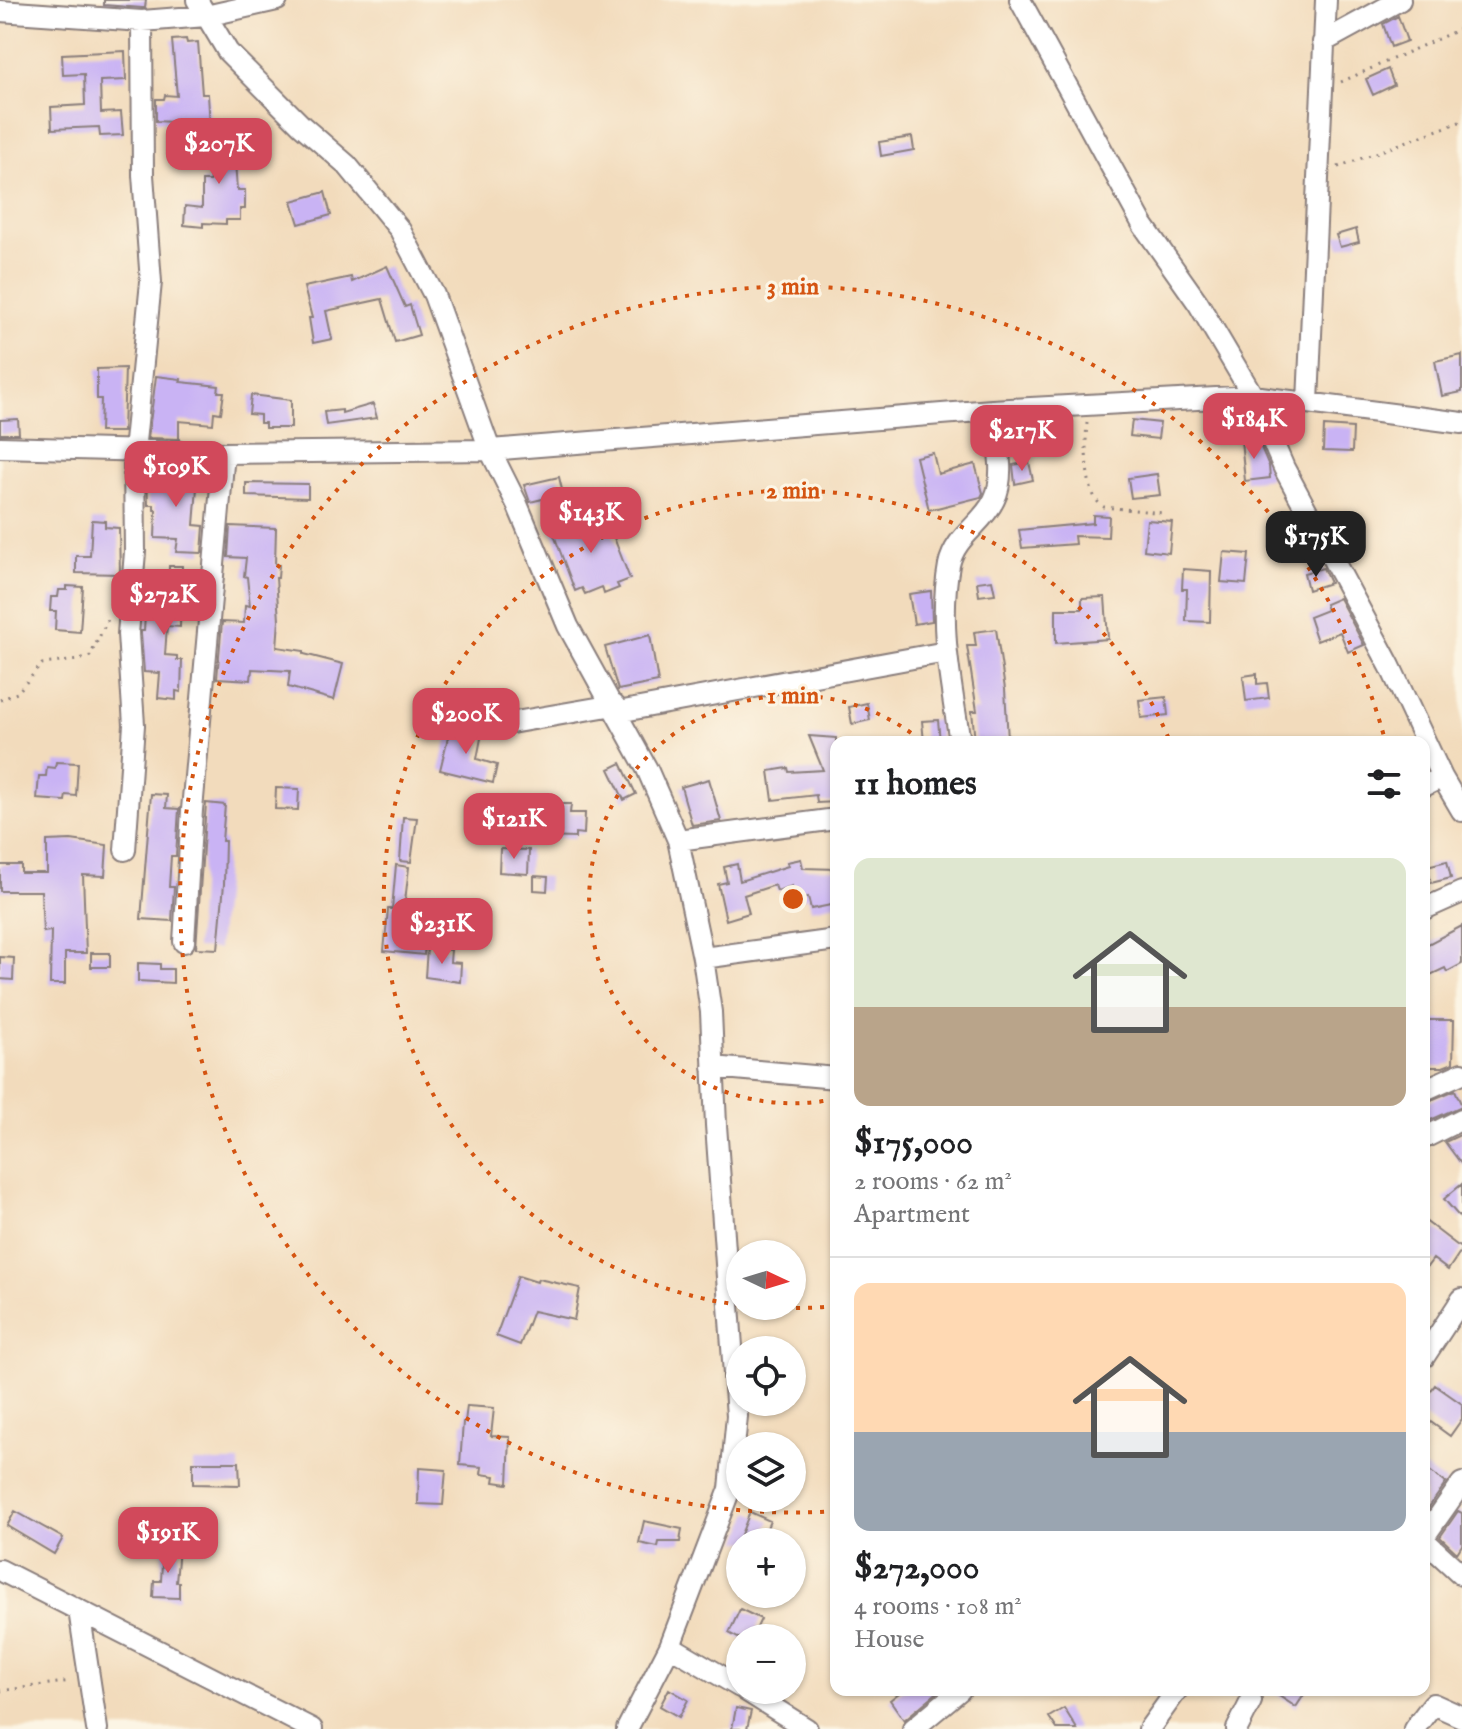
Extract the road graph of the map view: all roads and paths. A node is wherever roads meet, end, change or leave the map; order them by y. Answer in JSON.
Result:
{"nodes":[{"id":1,"x":277,"y":0,"type":"edge"},
{"id":2,"x":1020,"y":0,"type":"edge"},
{"id":3,"x":1326,"y":0,"type":"edge"},
{"id":4,"x":1400,"y":0,"type":"edge"},
{"id":5,"x":202,"y":8,"type":"edge"},
{"id":6,"x":0,"y":11,"type":"edge"},
{"id":7,"x":142,"y":21,"type":"junction"},
{"id":8,"x":1462,"y":28,"type":"edge"},
{"id":9,"x":1323,"y":42,"type":"junction"},
{"id":10,"x":1321,"y":92,"type":"junction"},
{"id":11,"x":1462,"y":121,"type":"edge"},
{"id":12,"x":1317,"y":175,"type":"junction"},
{"id":13,"x":1253,"y":396,"type":"junction"},
{"id":14,"x":1308,"y":402,"type":"junction"},
{"id":15,"x":1089,"y":404,"type":"junction"},
{"id":16,"x":992,"y":410,"type":"junction"},
{"id":17,"x":1462,"y":423,"type":"edge"},
{"id":18,"x":0,"y":447,"type":"edge"},
{"id":19,"x":490,"y":450,"type":"junction"},
{"id":20,"x":134,"y":452,"type":"junction"},
{"id":21,"x":224,"y":453,"type":"junction"},
{"id":22,"x":1164,"y":513,"type":"dead end"},
{"id":23,"x":114,"y":607,"type":"dead end"},
{"id":24,"x":946,"y":652,"type":"junction"},
{"id":25,"x":0,"y":700,"type":"edge"},
{"id":26,"x":616,"y":708,"type":"junction"},
{"id":27,"x":493,"y":726,"type":"dead end"},
{"id":28,"x":959,"y":736,"type":"edge"},
{"id":29,"x":1416,"y":736,"type":"edge"},
{"id":30,"x":1433,"y":781,"type":"edge"},
{"id":31,"x":1462,"y":811,"type":"edge"},
{"id":32,"x":830,"y":820,"type":"edge"},
{"id":33,"x":678,"y":840,"type":"junction"},
{"id":34,"x":125,"y":850,"type":"dead end"},
{"id":35,"x":1462,"y":892,"type":"edge"},
{"id":36,"x":1430,"y":906,"type":"edge"},
{"id":37,"x":830,"y":941,"type":"edge"},
{"id":38,"x":184,"y":942,"type":"dead end"},
{"id":39,"x":703,"y":958,"type":"junction"},
{"id":40,"x":713,"y":1067,"type":"junction"},
{"id":41,"x":1462,"y":1073,"type":"edge"},
{"id":42,"x":830,"y":1077,"type":"edge"},
{"id":43,"x":1430,"y":1087,"type":"edge"},
{"id":44,"x":1462,"y":1119,"type":"edge"},
{"id":45,"x":1430,"y":1135,"type":"edge"},
{"id":46,"x":1462,"y":1299,"type":"edge"},
{"id":47,"x":1430,"y":1348,"type":"edge"},
{"id":48,"x":1462,"y":1483,"type":"edge"},
{"id":49,"x":1430,"y":1530,"type":"edge"},
{"id":50,"x":1430,"y":1545,"type":"edge"},
{"id":51,"x":0,"y":1570,"type":"edge"},
{"id":52,"x":1462,"y":1575,"type":"edge"},
{"id":53,"x":79,"y":1610,"type":"junction"},
{"id":54,"x":670,"y":1646,"type":"junction"},
{"id":55,"x":91,"y":1678,"type":"junction"},
{"id":56,"x":726,"y":1679,"type":"edge"},
{"id":57,"x":0,"y":1691,"type":"edge"},
{"id":58,"x":953,"y":1696,"type":"edge"},
{"id":59,"x":1173,"y":1696,"type":"edge"},
{"id":60,"x":1251,"y":1701,"type":"dead end"},
{"id":61,"x":766,"y":1704,"type":"edge"},
{"id":62,"x":1462,"y":1717,"type":"edge"},
{"id":63,"x":97,"y":1729,"type":"edge"},
{"id":64,"x":312,"y":1729,"type":"edge"},
{"id":65,"x":627,"y":1729,"type":"edge"},
{"id":66,"x":807,"y":1729,"type":"edge"},
{"id":67,"x":913,"y":1729,"type":"edge"},
{"id":68,"x":1149,"y":1729,"type":"edge"},
{"id":69,"x":1237,"y":1729,"type":"edge"},
{"id":70,"x":1414,"y":1729,"type":"edge"}],
"edges":[{"from":1,"to":5,"type":"street"},
{"from":2,"to":13,"type":"street"},
{"from":3,"to":9,"type":"street"},
{"from":4,"to":9,"type":"street"},
{"from":5,"to":7,"type":"street"},
{"from":5,"to":19,"type":"street"},
{"from":6,"to":7,"type":"street"},
{"from":7,"to":20,"type":"street"},
{"from":8,"to":10,"type":"path"},
{"from":9,"to":10,"type":"street"},
{"from":10,"to":12,"type":"street"},
{"from":11,"to":12,"type":"path"},
{"from":12,"to":14,"type":"street"},
{"from":13,"to":14,"type":"street"},
{"from":13,"to":15,"type":"street"},
{"from":13,"to":29,"type":"street"},
{"from":14,"to":17,"type":"street"},
{"from":15,"to":16,"type":"street"},
{"from":15,"to":22,"type":"path"},
{"from":16,"to":19,"type":"street"},
{"from":16,"to":24,"type":"street"},
{"from":18,"to":20,"type":"street"},
{"from":19,"to":21,"type":"street"},
{"from":19,"to":26,"type":"street"},
{"from":20,"to":21,"type":"street"},
{"from":20,"to":34,"type":"street"},
{"from":21,"to":38,"type":"street"},
{"from":23,"to":25,"type":"path"},
{"from":24,"to":26,"type":"street"},
{"from":24,"to":28,"type":"street"},
{"from":26,"to":27,"type":"street"},
{"from":26,"to":33,"type":"street"},
{"from":30,"to":31,"type":"street"},
{"from":32,"to":33,"type":"street"},
{"from":33,"to":39,"type":"street"},
{"from":35,"to":36,"type":"street"},
{"from":37,"to":39,"type":"street"},
{"from":39,"to":40,"type":"street"},
{"from":40,"to":42,"type":"street"},
{"from":40,"to":54,"type":"street"},
{"from":41,"to":43,"type":"street"},
{"from":44,"to":45,"type":"street"},
{"from":46,"to":47,"type":"street"},
{"from":48,"to":49,"type":"street"},
{"from":50,"to":52,"type":"street"},
{"from":51,"to":53,"type":"street"},
{"from":53,"to":55,"type":"street"},
{"from":53,"to":64,"type":"street"},
{"from":54,"to":56,"type":"street"},
{"from":54,"to":65,"type":"street"},
{"from":55,"to":57,"type":"path"},
{"from":55,"to":63,"type":"street"},
{"from":58,"to":67,"type":"street"},
{"from":59,"to":68,"type":"street"},
{"from":60,"to":69,"type":"street"},
{"from":61,"to":66,"type":"street"},
{"from":62,"to":70,"type":"street"}]}
